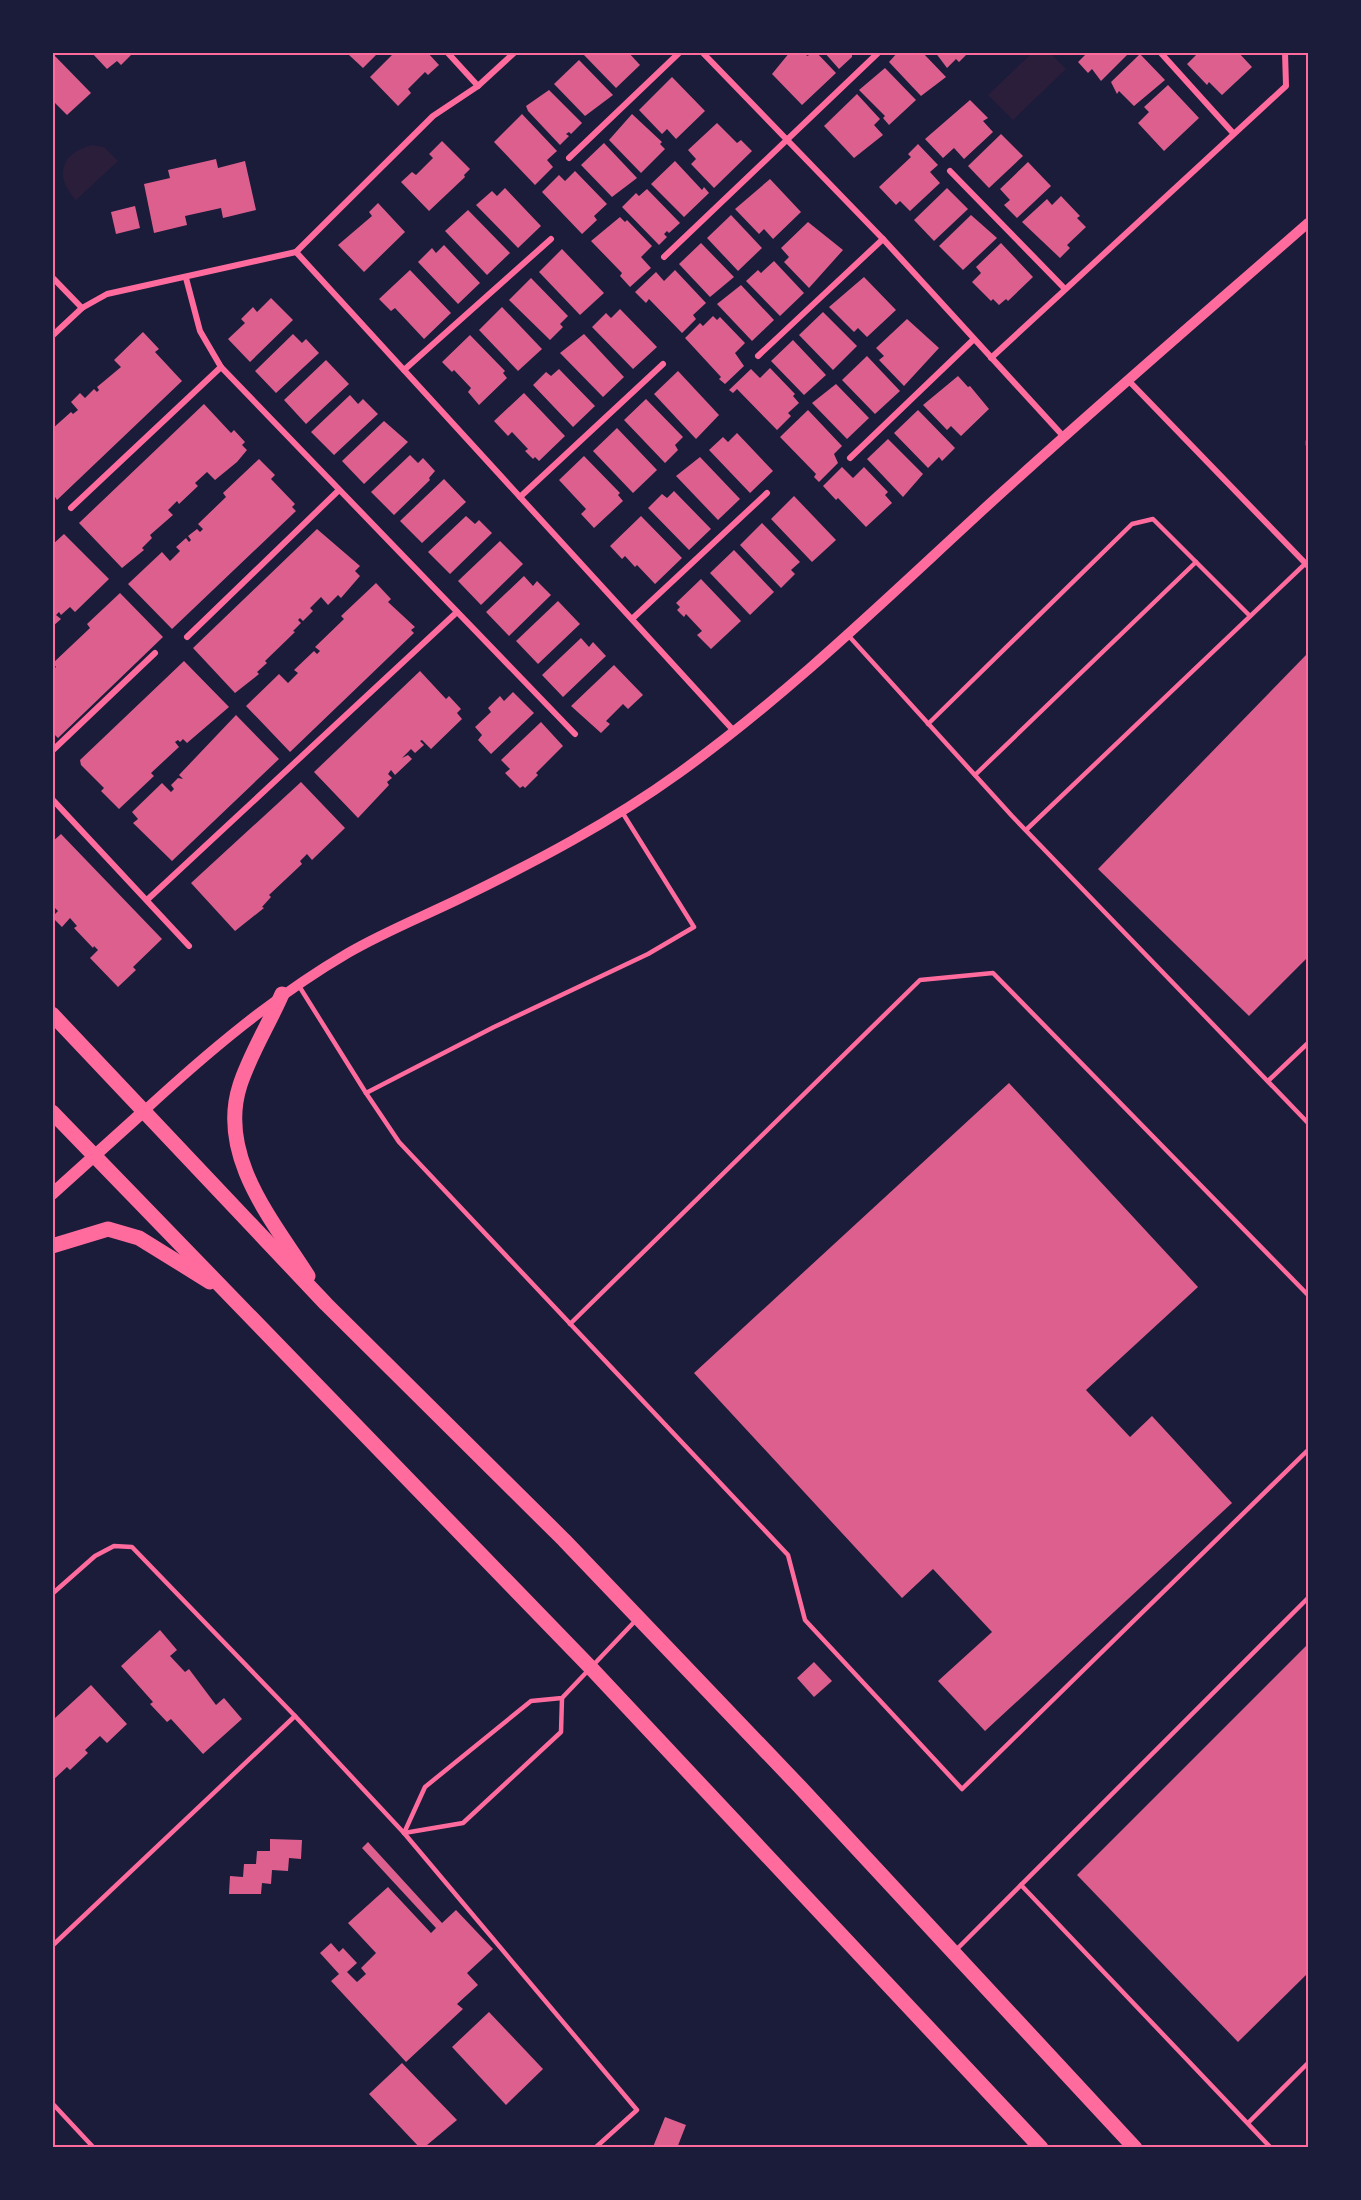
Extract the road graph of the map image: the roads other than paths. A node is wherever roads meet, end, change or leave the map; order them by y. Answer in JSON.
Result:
{"nodes":[{"id":1,"x":447,"y":52,"type":"edge"},
{"id":2,"x":515,"y":52,"type":"edge"},
{"id":3,"x":681,"y":52,"type":"edge"},
{"id":4,"x":702,"y":52,"type":"edge"},
{"id":5,"x":879,"y":52,"type":"edge"},
{"id":6,"x":1160,"y":52,"type":"edge"},
{"id":7,"x":1285,"y":52,"type":"edge"},
{"id":8,"x":478,"y":86,"type":"junction"},
{"id":9,"x":1233,"y":133,"type":"junction"},
{"id":10,"x":788,"y":139,"type":"junction"},
{"id":11,"x":569,"y":158,"type":"dead end"},
{"id":12,"x":950,"y":171,"type":"dead end"},
{"id":13,"x":1308,"y":223,"type":"edge"},
{"id":14,"x":551,"y":239,"type":"dead end"},
{"id":15,"x":883,"y":239,"type":"junction"},
{"id":16,"x":296,"y":252,"type":"junction"},
{"id":17,"x":664,"y":257,"type":"dead end"},
{"id":18,"x":52,"y":278,"type":"edge"},
{"id":19,"x":186,"y":278,"type":"junction"},
{"id":20,"x":1065,"y":289,"type":"junction"},
{"id":21,"x":82,"y":308,"type":"junction"},
{"id":22,"x":52,"y":336,"type":"edge"},
{"id":23,"x":974,"y":339,"type":"junction"},
{"id":24,"x":758,"y":356,"type":"dead end"},
{"id":25,"x":991,"y":358,"type":"junction"},
{"id":26,"x":663,"y":364,"type":"dead end"},
{"id":27,"x":222,"y":367,"type":"junction"},
{"id":28,"x":404,"y":370,"type":"junction"},
{"id":29,"x":1128,"y":380,"type":"junction"},
{"id":30,"x":1064,"y":436,"type":"junction"},
{"id":31,"x":850,"y":458,"type":"dead end"},
{"id":32,"x":339,"y":490,"type":"junction"},
{"id":33,"x":767,"y":494,"type":"dead end"},
{"id":34,"x":520,"y":497,"type":"junction"},
{"id":35,"x":71,"y":508,"type":"dead end"},
{"id":36,"x":1196,"y":562,"type":"junction"},
{"id":37,"x":1308,"y":564,"type":"edge"},
{"id":38,"x":457,"y":612,"type":"junction"},
{"id":39,"x":1250,"y":616,"type":"junction"},
{"id":40,"x":632,"y":619,"type":"junction"},
{"id":41,"x":847,"y":634,"type":"junction"},
{"id":42,"x":188,"y":637,"type":"dead end"},
{"id":43,"x":154,"y":653,"type":"dead end"},
{"id":44,"x":928,"y":724,"type":"junction"},
{"id":45,"x":734,"y":731,"type":"junction"},
{"id":46,"x":575,"y":735,"type":"dead end"},
{"id":47,"x":52,"y":751,"type":"edge"},
{"id":48,"x":975,"y":775,"type":"junction"},
{"id":49,"x":52,"y":799,"type":"edge"},
{"id":50,"x":622,"y":812,"type":"junction"},
{"id":51,"x":1026,"y":830,"type":"junction"},
{"id":52,"x":147,"y":900,"type":"junction"},
{"id":53,"x":189,"y":946,"type":"dead end"},
{"id":54,"x":298,"y":984,"type":"junction"},
{"id":55,"x":282,"y":994,"type":"junction"},
{"id":56,"x":52,"y":1014,"type":"edge"},
{"id":57,"x":1308,"y":1042,"type":"edge"},
{"id":58,"x":1268,"y":1081,"type":"junction"},
{"id":59,"x":366,"y":1093,"type":"junction"},
{"id":60,"x":144,"y":1111,"type":"junction"},
{"id":61,"x":52,"y":1112,"type":"edge"},
{"id":62,"x":1308,"y":1123,"type":"edge"},
{"id":63,"x":95,"y":1155,"type":"junction"},
{"id":64,"x":52,"y":1194,"type":"edge"},
{"id":65,"x":52,"y":1246,"type":"edge"},
{"id":66,"x":230,"y":1295,"type":"junction"},
{"id":67,"x":1308,"y":1295,"type":"edge"},
{"id":68,"x":326,"y":1304,"type":"junction"},
{"id":69,"x":570,"y":1324,"type":"junction"},
{"id":70,"x":1308,"y":1450,"type":"edge"},
{"id":71,"x":52,"y":1594,"type":"edge"},
{"id":72,"x":1308,"y":1598,"type":"edge"},
{"id":73,"x":638,"y":1618,"type":"junction"},
{"id":74,"x":591,"y":1668,"type":"junction"},
{"id":75,"x":562,"y":1698,"type":"junction"},
{"id":76,"x":295,"y":1716,"type":"junction"},
{"id":77,"x":404,"y":1833,"type":"junction"},
{"id":78,"x":1021,"y":1885,"type":"junction"},
{"id":79,"x":52,"y":1946,"type":"edge"},
{"id":80,"x":954,"y":1953,"type":"junction"},
{"id":81,"x":1308,"y":2063,"type":"edge"},
{"id":82,"x":52,"y":2103,"type":"edge"},
{"id":83,"x":1248,"y":2123,"type":"junction"},
{"id":84,"x":94,"y":2148,"type":"edge"},
{"id":85,"x":595,"y":2148,"type":"edge"},
{"id":86,"x":1041,"y":2148,"type":"edge"},
{"id":87,"x":1134,"y":2148,"type":"edge"},
{"id":88,"x":1271,"y":2148,"type":"edge"}],
"edges":[{"from":1,"to":8,"type":"street"},
{"from":2,"to":8,"type":"street"},
{"from":3,"to":11,"type":"street"},
{"from":4,"to":10,"type":"street"},
{"from":5,"to":10,"type":"street"},
{"from":6,"to":9,"type":"street"},
{"from":7,"to":9,"type":"street"},
{"from":8,"to":16,"type":"street"},
{"from":9,"to":20,"type":"street"},
{"from":10,"to":15,"type":"street"},
{"from":10,"to":17,"type":"street"},
{"from":12,"to":20,"type":"street"},
{"from":13,"to":29,"type":"street"},
{"from":14,"to":28,"type":"street"},
{"from":15,"to":23,"type":"street"},
{"from":15,"to":24,"type":"street"},
{"from":16,"to":19,"type":"street"},
{"from":16,"to":28,"type":"street"},
{"from":18,"to":21,"type":"street"},
{"from":19,"to":21,"type":"street"},
{"from":19,"to":27,"type":"street"},
{"from":20,"to":25,"type":"street"},
{"from":21,"to":22,"type":"street"},
{"from":23,"to":25,"type":"street"},
{"from":23,"to":31,"type":"street"},
{"from":25,"to":30,"type":"street"},
{"from":26,"to":34,"type":"street"},
{"from":27,"to":32,"type":"street"},
{"from":27,"to":35,"type":"street"},
{"from":28,"to":34,"type":"street"},
{"from":29,"to":30,"type":"street"},
{"from":29,"to":37,"type":"street"},
{"from":30,"to":41,"type":"street"},
{"from":32,"to":38,"type":"street"},
{"from":32,"to":42,"type":"street"},
{"from":33,"to":40,"type":"street"},
{"from":34,"to":40,"type":"street"},
{"from":36,"to":39,"type":"lane"},
{"from":36,"to":44,"type":"lane"},
{"from":36,"to":48,"type":"lane"},
{"from":37,"to":39,"type":"lane"},
{"from":38,"to":46,"type":"street"},
{"from":38,"to":52,"type":"street"},
{"from":39,"to":51,"type":"lane"},
{"from":40,"to":45,"type":"street"},
{"from":41,"to":44,"type":"lane"},
{"from":41,"to":45,"type":"street"},
{"from":43,"to":47,"type":"street"},
{"from":44,"to":48,"type":"lane"},
{"from":45,"to":50,"type":"street"},
{"from":48,"to":51,"type":"lane"},
{"from":49,"to":52,"type":"street"},
{"from":50,"to":54,"type":"street"},
{"from":50,"to":59,"type":"lane"},
{"from":51,"to":58,"type":"lane"},
{"from":52,"to":53,"type":"street"},
{"from":54,"to":55,"type":"street"},
{"from":54,"to":59,"type":"lane"},
{"from":55,"to":60,"type":"street"},
{"from":55,"to":68,"type":"main road"},
{"from":56,"to":60,"type":"main road"},
{"from":57,"to":58,"type":"lane"},
{"from":58,"to":62,"type":"lane"},
{"from":59,"to":69,"type":"lane"},
{"from":60,"to":63,"type":"main road"},
{"from":60,"to":68,"type":"main road"},
{"from":61,"to":63,"type":"main road"},
{"from":63,"to":64,"type":"main road"},
{"from":63,"to":66,"type":"main road"},
{"from":65,"to":66,"type":"main road"},
{"from":66,"to":74,"type":"main road"},
{"from":67,"to":69,"type":"lane"},
{"from":68,"to":73,"type":"main road"},
{"from":69,"to":70,"type":"lane"},
{"from":71,"to":76,"type":"lane"},
{"from":72,"to":78,"type":"lane"},
{"from":73,"to":74,"type":"lane"},
{"from":73,"to":80,"type":"main road"},
{"from":74,"to":75,"type":"lane"},
{"from":74,"to":86,"type":"main road"},
{"from":75,"to":77,"type":"lane"},
{"from":75,"to":77,"type":"lane"},
{"from":76,"to":77,"type":"lane"},
{"from":76,"to":79,"type":"lane"},
{"from":77,"to":85,"type":"lane"},
{"from":78,"to":80,"type":"lane"},
{"from":78,"to":83,"type":"lane"},
{"from":80,"to":87,"type":"main road"},
{"from":81,"to":83,"type":"lane"},
{"from":82,"to":84,"type":"lane"},
{"from":83,"to":88,"type":"lane"}]}
